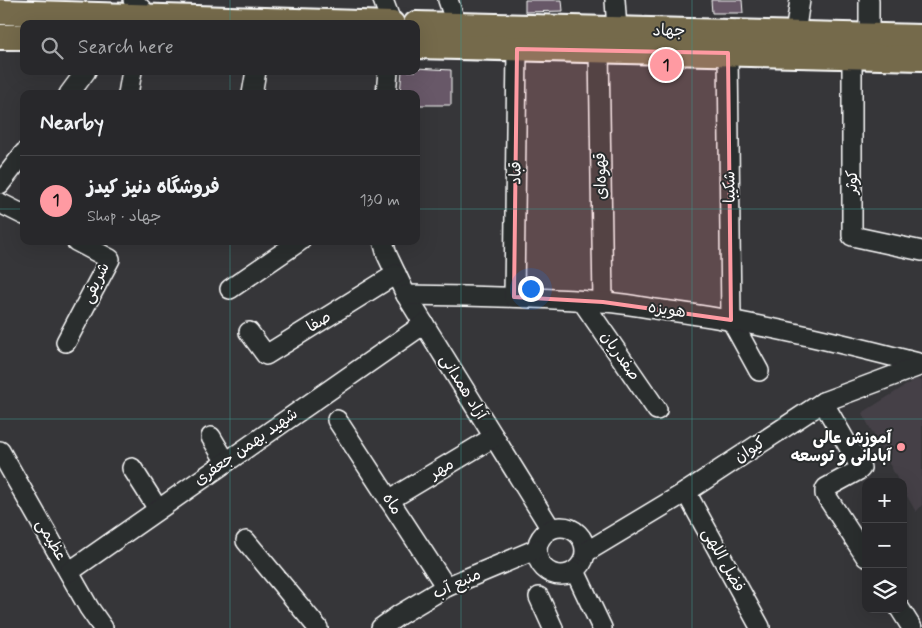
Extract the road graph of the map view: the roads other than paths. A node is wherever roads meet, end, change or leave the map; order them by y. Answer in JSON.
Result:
{"nodes":[{"id":1,"x":383,"y":0,"type":"edge"},
{"id":2,"x":448,"y":0,"type":"edge"},
{"id":3,"x":615,"y":0,"type":"edge"},
{"id":4,"x":800,"y":0,"type":"edge"},
{"id":5,"x":870,"y":0,"type":"edge"},
{"id":6,"x":7,"y":8,"type":"edge"},
{"id":7,"x":141,"y":8,"type":"edge"},
{"id":8,"x":329,"y":20,"type":"edge"},
{"id":9,"x":390,"y":20,"type":"edge"},
{"id":10,"x":420,"y":24,"type":"edge"},
{"id":11,"x":457,"y":26,"type":"junction"},
{"id":12,"x":617,"y":30,"type":"junction"},
{"id":13,"x":795,"y":34,"type":"junction"},
{"id":14,"x":869,"y":36,"type":"junction"},
{"id":15,"x":0,"y":37,"type":"edge"},
{"id":16,"x":20,"y":37,"type":"edge"},
{"id":17,"x":922,"y":37,"type":"edge"},
{"id":18,"x":420,"y":46,"type":"edge"},
{"id":19,"x":517,"y":48,"type":"junction"},
{"id":20,"x":599,"y":50,"type":"junction"},
{"id":21,"x":728,"y":53,"type":"junction"},
{"id":22,"x":852,"y":56,"type":"junction"},
{"id":23,"x":922,"y":58,"type":"edge"},
{"id":24,"x":83,"y":75,"type":"edge"},
{"id":25,"x":131,"y":75,"type":"edge"},
{"id":26,"x":255,"y":75,"type":"edge"},
{"id":27,"x":388,"y":75,"type":"edge"},
{"id":28,"x":71,"y":90,"type":"edge"},
{"id":29,"x":129,"y":90,"type":"edge"},
{"id":30,"x":253,"y":90,"type":"edge"},
{"id":31,"x":386,"y":90,"type":"edge"},
{"id":32,"x":20,"y":158,"type":"edge"},
{"id":33,"x":0,"y":184,"type":"edge"},
{"id":34,"x":0,"y":203,"type":"edge"},
{"id":35,"x":20,"y":213,"type":"edge"},
{"id":36,"x":84,"y":245,"type":"edge"},
{"id":37,"x":294,"y":245,"type":"edge"},
{"id":38,"x":385,"y":245,"type":"edge"},
{"id":39,"x":922,"y":251,"type":"edge"},
{"id":40,"x":396,"y":274,"type":"junction"},
{"id":41,"x":230,"y":289,"type":"dead end"},
{"id":42,"x":406,"y":295,"type":"junction"},
{"id":43,"x":514,"y":297,"type":"junction"},
{"id":44,"x":582,"y":301,"type":"junction"},
{"id":45,"x":603,"y":302,"type":"junction"},
{"id":46,"x":731,"y":320,"type":"junction"},
{"id":47,"x":424,"y":324,"type":"junction"},
{"id":48,"x":249,"y":332,"type":"dead end"},
{"id":49,"x":66,"y":342,"type":"dead end"},
{"id":50,"x":922,"y":364,"type":"edge"},
{"id":51,"x":759,"y":371,"type":"dead end"},
{"id":52,"x":823,"y":402,"type":"junction"},
{"id":53,"x":657,"y":410,"type":"dead end"},
{"id":54,"x":337,"y":420,"type":"dead end"},
{"id":55,"x":211,"y":437,"type":"dead end"},
{"id":56,"x":494,"y":437,"type":"junction"},
{"id":57,"x":0,"y":451,"type":"edge"},
{"id":58,"x":226,"y":462,"type":"junction"},
{"id":59,"x":132,"y":468,"type":"dead end"},
{"id":60,"x":686,"y":492,"type":"junction"},
{"id":61,"x":389,"y":500,"type":"junction"},
{"id":62,"x":158,"y":509,"type":"junction"},
{"id":63,"x":551,"y":529,"type":"junction"},
{"id":64,"x":246,"y":541,"type":"dead end"},
{"id":65,"x":537,"y":549,"type":"junction"},
{"id":66,"x":862,"y":551,"type":"edge"},
{"id":67,"x":586,"y":552,"type":"junction"},
{"id":68,"x":575,"y":571,"type":"junction"},
{"id":69,"x":69,"y":572,"type":"junction"},
{"id":70,"x":446,"y":587,"type":"junction"},
{"id":71,"x":539,"y":597,"type":"dead end"},
{"id":72,"x":903,"y":613,"type":"edge"},
{"id":73,"x":760,"y":627,"type":"edge"},
{"id":74,"x":103,"y":628,"type":"edge"},
{"id":75,"x":318,"y":628,"type":"edge"},
{"id":76,"x":381,"y":628,"type":"edge"},
{"id":77,"x":552,"y":628,"type":"edge"},
{"id":78,"x":602,"y":628,"type":"edge"},
{"id":79,"x":912,"y":628,"type":"edge"}],
"edges":[{"from":1,"to":9,"type":"street"},
{"from":2,"to":11,"type":"street"},
{"from":3,"to":12,"type":"street"},
{"from":4,"to":13,"type":"street"},
{"from":5,"to":14,"type":"street"},
{"from":6,"to":7,"type":"main road"},
{"from":7,"to":8,"type":"main road"},
{"from":10,"to":11,"type":"main road","name":"جهاد"},
{"from":11,"to":12,"type":"main road","name":"جهاد"},
{"from":12,"to":13,"type":"main road","name":"جهاد"},
{"from":13,"to":14,"type":"main road","name":"جهاد"},
{"from":14,"to":17,"type":"main road","name":"جهاد"},
{"from":15,"to":16,"type":"main road"},
{"from":18,"to":19,"type":"main road","name":"جهاد"},
{"from":19,"to":20,"type":"main road","name":"جهاد"},
{"from":19,"to":43,"type":"street","name":"قباد"},
{"from":20,"to":21,"type":"main road","name":"جهاد"},
{"from":20,"to":45,"type":"street","name":"قهوه‌ای"},
{"from":21,"to":22,"type":"main road","name":"جهاد"},
{"from":21,"to":46,"type":"street","name":"شکیبا"},
{"from":22,"to":23,"type":"main road","name":"جهاد"},
{"from":22,"to":39,"type":"street","name":"کوثر"},
{"from":24,"to":28,"type":"street"},
{"from":25,"to":29,"type":"street"},
{"from":26,"to":30,"type":"street"},
{"from":27,"to":31,"type":"street"},
{"from":32,"to":33,"type":"street"},
{"from":34,"to":35,"type":"street"},
{"from":36,"to":49,"type":"street","name":"شریفی"},
{"from":37,"to":41,"type":"street"},
{"from":38,"to":40,"type":"street","name":"آزاد همدانی"},
{"from":40,"to":42,"type":"street","name":"آزاد همدانی"},
{"from":40,"to":48,"type":"street","name":"صفا"},
{"from":42,"to":43,"type":"street","name":"هویزه"},
{"from":42,"to":47,"type":"street","name":"آزاد همدانی"},
{"from":43,"to":44,"type":"street","name":"هویزه"},
{"from":44,"to":45,"type":"street","name":"هویزه"},
{"from":44,"to":53,"type":"street","name":"صفدریان"},
{"from":45,"to":46,"type":"street","name":"هویزه"},
{"from":46,"to":50,"type":"street","name":"هویزه"},
{"from":46,"to":51,"type":"street"},
{"from":47,"to":56,"type":"street","name":"آزاد همدانی"},
{"from":47,"to":58,"type":"street","name":"شهید بهمن جعفری"},
{"from":50,"to":52,"type":"street","name":"کیوان"},
{"from":52,"to":60,"type":"street","name":"کیوان"},
{"from":52,"to":66,"type":"street"},
{"from":54,"to":61,"type":"street","name":"ماه"},
{"from":55,"to":58,"type":"street"},
{"from":56,"to":61,"type":"street","name":"مهر"},
{"from":56,"to":63,"type":"street","name":"آزاد همدانی"},
{"from":57,"to":69,"type":"street","name":"عظیمی"},
{"from":58,"to":62,"type":"street","name":"شهید بهمن جعفری"},
{"from":59,"to":62,"type":"street"},
{"from":60,"to":67,"type":"street","name":"کیوان"},
{"from":60,"to":73,"type":"street","name":"فضل اللهی"},
{"from":61,"to":70,"type":"street","name":"ماه"},
{"from":62,"to":69,"type":"street","name":"شهید بهمن جعفری"},
{"from":63,"to":65,"type":"street"},
{"from":63,"to":67,"type":"street"},
{"from":64,"to":75,"type":"street"},
{"from":65,"to":68,"type":"street"},
{"from":65,"to":70,"type":"street","name":"منبع آب"},
{"from":67,"to":68,"type":"street"},
{"from":68,"to":78,"type":"street"},
{"from":69,"to":74,"type":"street","name":"عظیمی"},
{"from":70,"to":76,"type":"street","name":"منبع آب"},
{"from":71,"to":77,"type":"street"},
{"from":72,"to":79,"type":"street"}]}
